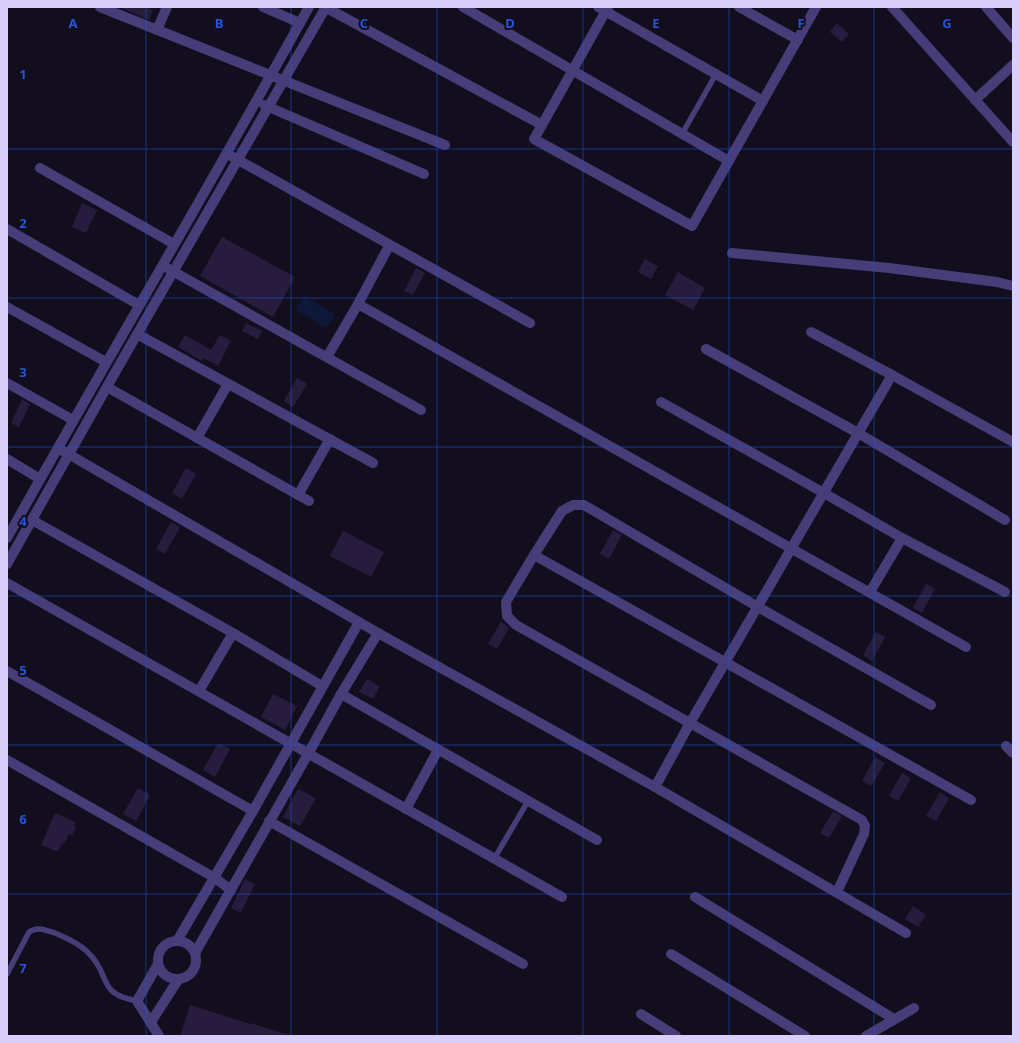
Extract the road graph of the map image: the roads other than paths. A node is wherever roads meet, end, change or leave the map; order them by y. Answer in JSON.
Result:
{"nodes":[{"id":1,"x":100,"y":7,"type":"edge"},
{"id":2,"x":167,"y":7,"type":"edge"},
{"id":3,"x":262,"y":7,"type":"edge"},
{"id":4,"x":309,"y":7,"type":"edge"},
{"id":5,"x":325,"y":7,"type":"edge"},
{"id":6,"x":463,"y":7,"type":"edge"},
{"id":7,"x":739,"y":7,"type":"edge"},
{"id":8,"x":816,"y":7,"type":"edge"},
{"id":9,"x":892,"y":7,"type":"edge"},
{"id":10,"x":986,"y":7,"type":"edge"},
{"id":11,"x":604,"y":8,"type":"edge"},
{"id":12,"x":300,"y":23,"type":"junction"},
{"id":13,"x":158,"y":30,"type":"junction"},
{"id":14,"x":1013,"y":38,"type":"edge"},
{"id":15,"x":798,"y":40,"type":"junction"},
{"id":16,"x":1013,"y":65,"type":"edge"},
{"id":17,"x":572,"y":71,"type":"junction"},
{"id":18,"x":716,"y":74,"type":"junction"},
{"id":19,"x":272,"y":75,"type":"junction"},
{"id":20,"x":284,"y":80,"type":"junction"},
{"id":21,"x":975,"y":100,"type":"junction"},
{"id":22,"x":256,"y":101,"type":"junction"},
{"id":23,"x":763,"y":101,"type":"junction"},
{"id":24,"x":268,"y":107,"type":"junction"},
{"id":25,"x":542,"y":125,"type":"junction"},
{"id":26,"x":682,"y":134,"type":"junction"},
{"id":27,"x":1013,"y":142,"type":"edge"},
{"id":28,"x":445,"y":145,"type":"dead end"},
{"id":29,"x":226,"y":153,"type":"junction"},
{"id":30,"x":237,"y":160,"type":"junction"},
{"id":31,"x":729,"y":161,"type":"junction"},
{"id":32,"x":40,"y":168,"type":"dead end"},
{"id":33,"x":424,"y":174,"type":"dead end"},
{"id":34,"x":7,"y":229,"type":"edge"},
{"id":35,"x":174,"y":244,"type":"junction"},
{"id":36,"x":389,"y":246,"type":"junction"},
{"id":37,"x":732,"y":253,"type":"dead end"},
{"id":38,"x":162,"y":265,"type":"junction"},
{"id":39,"x":173,"y":271,"type":"junction"},
{"id":40,"x":1013,"y":286,"type":"edge"},
{"id":41,"x":358,"y":304,"type":"junction"},
{"id":42,"x":139,"y":305,"type":"junction"},
{"id":43,"x":7,"y":307,"type":"edge"},
{"id":44,"x":530,"y":323,"type":"dead end"},
{"id":45,"x":810,"y":332,"type":"dead end"},
{"id":46,"x":137,"y":334,"type":"junction"},
{"id":47,"x":706,"y":349,"type":"dead end"},
{"id":48,"x":327,"y":357,"type":"junction"},
{"id":49,"x":106,"y":362,"type":"junction"},
{"id":50,"x":892,"y":375,"type":"junction"},
{"id":51,"x":7,"y":383,"type":"edge"},
{"id":52,"x":228,"y":384,"type":"junction"},
{"id":53,"x":107,"y":387,"type":"junction"},
{"id":54,"x":661,"y":402,"type":"dead end"},
{"id":55,"x":421,"y":410,"type":"dead end"},
{"id":56,"x":73,"y":420,"type":"junction"},
{"id":57,"x":858,"y":433,"type":"junction"},
{"id":58,"x":197,"y":438,"type":"junction"},
{"id":59,"x":330,"y":439,"type":"junction"},
{"id":60,"x":1013,"y":442,"type":"edge"},
{"id":61,"x":58,"y":448,"type":"junction"},
{"id":62,"x":69,"y":454,"type":"junction"},
{"id":63,"x":7,"y":460,"type":"edge"},
{"id":64,"x":373,"y":464,"type":"dead end"},
{"id":65,"x":40,"y":479,"type":"junction"},
{"id":66,"x":824,"y":493,"type":"junction"},
{"id":67,"x":298,"y":495,"type":"junction"},
{"id":68,"x":309,"y":502,"type":"dead end"},
{"id":69,"x":32,"y":520,"type":"junction"},
{"id":70,"x":1005,"y":520,"type":"dead end"},
{"id":71,"x":7,"y":538,"type":"edge"},
{"id":72,"x":902,"y":538,"type":"junction"},
{"id":73,"x":792,"y":548,"type":"junction"},
{"id":74,"x":534,"y":555,"type":"junction"},
{"id":75,"x":7,"y":564,"type":"edge"},
{"id":76,"x":7,"y":583,"type":"edge"},
{"id":77,"x":870,"y":592,"type":"junction"},
{"id":78,"x":1005,"y":592,"type":"dead end"},
{"id":79,"x":758,"y":607,"type":"junction"},
{"id":80,"x":358,"y":622,"type":"junction"},
{"id":81,"x":233,"y":633,"type":"junction"},
{"id":82,"x":378,"y":633,"type":"junction"},
{"id":83,"x":966,"y":647,"type":"dead end"},
{"id":84,"x":726,"y":662,"type":"junction"},
{"id":85,"x":7,"y":671,"type":"edge"},
{"id":86,"x":322,"y":686,"type":"junction"},
{"id":87,"x":198,"y":691,"type":"junction"},
{"id":88,"x":341,"y":694,"type":"junction"},
{"id":89,"x":931,"y":705,"type":"dead end"},
{"id":90,"x":690,"y":724,"type":"junction"},
{"id":91,"x":292,"y":744,"type":"junction"},
{"id":92,"x":438,"y":750,"type":"junction"},
{"id":93,"x":308,"y":754,"type":"junction"},
{"id":94,"x":7,"y":760,"type":"edge"},
{"id":95,"x":655,"y":787,"type":"junction"},
{"id":96,"x":971,"y":800,"type":"dead end"},
{"id":97,"x":528,"y":801,"type":"junction"},
{"id":98,"x":406,"y":809,"type":"junction"},
{"id":99,"x":253,"y":811,"type":"junction"},
{"id":100,"x":270,"y":821,"type":"junction"},
{"id":101,"x":597,"y":840,"type":"dead end"},
{"id":102,"x":494,"y":859,"type":"junction"},
{"id":103,"x":215,"y":878,"type":"junction"},
{"id":104,"x":231,"y":890,"type":"junction"},
{"id":105,"x":837,"y":892,"type":"junction"},
{"id":106,"x":562,"y":897,"type":"dead end"},
{"id":107,"x":695,"y":897,"type":"dead end"},
{"id":108,"x":906,"y":933,"type":"dead end"},
{"id":109,"x":177,"y":941,"type":"junction"},
{"id":110,"x":195,"y":953,"type":"junction"},
{"id":111,"x":671,"y":954,"type":"dead end"},
{"id":112,"x":158,"y":964,"type":"junction"},
{"id":113,"x":523,"y":964,"type":"dead end"},
{"id":114,"x":7,"y":974,"type":"edge"},
{"id":115,"x":178,"y":980,"type":"junction"},
{"id":116,"x":137,"y":1001,"type":"junction"},
{"id":117,"x":914,"y":1008,"type":"dead end"},
{"id":118,"x":641,"y":1014,"type":"dead end"},
{"id":119,"x":894,"y":1019,"type":"junction"},
{"id":120,"x":150,"y":1022,"type":"junction"},
{"id":121,"x":159,"y":1036,"type":"edge"},
{"id":122,"x":676,"y":1036,"type":"edge"},
{"id":123,"x":805,"y":1036,"type":"edge"},
{"id":124,"x":866,"y":1036,"type":"edge"}],
"edges":[{"from":1,"to":13,"type":"street"},
{"from":2,"to":13,"type":"street"},
{"from":3,"to":12,"type":"street"},
{"from":4,"to":12,"type":"street"},
{"from":5,"to":20,"type":"street"},
{"from":5,"to":25,"type":"street"},
{"from":6,"to":17,"type":"street"},
{"from":7,"to":15,"type":"street"},
{"from":8,"to":15,"type":"street"},
{"from":9,"to":21,"type":"street"},
{"from":10,"to":14,"type":"street"},
{"from":11,"to":17,"type":"street"},
{"from":11,"to":18,"type":"street"},
{"from":12,"to":19,"type":"street"},
{"from":13,"to":19,"type":"street"},
{"from":15,"to":23,"type":"street"},
{"from":16,"to":21,"type":"street"},
{"from":17,"to":25,"type":"street"},
{"from":17,"to":26,"type":"street"},
{"from":18,"to":23,"type":"street"},
{"from":18,"to":26,"type":"lane"},
{"from":19,"to":20,"type":"street"},
{"from":19,"to":22,"type":"street"},
{"from":20,"to":24,"type":"street"},
{"from":20,"to":28,"type":"street"},
{"from":21,"to":27,"type":"street"},
{"from":22,"to":24,"type":"street"},
{"from":22,"to":29,"type":"street"},
{"from":23,"to":31,"type":"street"},
{"from":24,"to":30,"type":"street"},
{"from":24,"to":33,"type":"street"},
{"from":25,"to":31,"type":"street"},
{"from":26,"to":31,"type":"street"},
{"from":29,"to":30,"type":"street"},
{"from":29,"to":35,"type":"street"},
{"from":30,"to":36,"type":"street"},
{"from":30,"to":39,"type":"street"},
{"from":32,"to":35,"type":"street"},
{"from":34,"to":42,"type":"street"},
{"from":35,"to":38,"type":"street"},
{"from":36,"to":41,"type":"street"},
{"from":36,"to":44,"type":"street"},
{"from":37,"to":40,"type":"street"},
{"from":38,"to":39,"type":"street"},
{"from":38,"to":42,"type":"street"},
{"from":39,"to":46,"type":"street"},
{"from":39,"to":48,"type":"street"},
{"from":41,"to":48,"type":"street"},
{"from":41,"to":73,"type":"street"},
{"from":42,"to":49,"type":"street"},
{"from":43,"to":49,"type":"street"},
{"from":45,"to":50,"type":"street"},
{"from":46,"to":52,"type":"street"},
{"from":46,"to":53,"type":"street"},
{"from":47,"to":57,"type":"street"},
{"from":48,"to":55,"type":"street"},
{"from":49,"to":56,"type":"street"},
{"from":50,"to":57,"type":"street"},
{"from":50,"to":60,"type":"street"},
{"from":51,"to":56,"type":"street"},
{"from":52,"to":58,"type":"street"},
{"from":52,"to":59,"type":"street"},
{"from":53,"to":58,"type":"street"},
{"from":53,"to":62,"type":"street"},
{"from":54,"to":66,"type":"street"},
{"from":56,"to":61,"type":"street"},
{"from":57,"to":66,"type":"street"},
{"from":57,"to":70,"type":"street"},
{"from":58,"to":67,"type":"street"},
{"from":59,"to":64,"type":"street"},
{"from":59,"to":67,"type":"street"},
{"from":61,"to":62,"type":"street"},
{"from":61,"to":65,"type":"street"},
{"from":62,"to":69,"type":"street"},
{"from":62,"to":80,"type":"street"},
{"from":63,"to":65,"type":"street"},
{"from":65,"to":71,"type":"street"},
{"from":66,"to":72,"type":"street"},
{"from":66,"to":73,"type":"street"},
{"from":67,"to":68,"type":"street"},
{"from":69,"to":75,"type":"street"},
{"from":69,"to":81,"type":"street"},
{"from":72,"to":77,"type":"street"},
{"from":72,"to":78,"type":"street"},
{"from":73,"to":77,"type":"street"},
{"from":73,"to":79,"type":"street"},
{"from":74,"to":79,"type":"street"},
{"from":74,"to":84,"type":"street"},
{"from":74,"to":90,"type":"street"},
{"from":76,"to":87,"type":"street"},
{"from":77,"to":83,"type":"street"},
{"from":79,"to":84,"type":"street"},
{"from":79,"to":89,"type":"street"},
{"from":80,"to":82,"type":"street"},
{"from":80,"to":86,"type":"street"},
{"from":81,"to":86,"type":"street"},
{"from":81,"to":87,"type":"street"},
{"from":82,"to":88,"type":"street"},
{"from":82,"to":95,"type":"street"},
{"from":84,"to":90,"type":"street"},
{"from":84,"to":96,"type":"street"},
{"from":85,"to":99,"type":"street"},
{"from":86,"to":91,"type":"street"},
{"from":87,"to":91,"type":"street"},
{"from":88,"to":92,"type":"street"},
{"from":88,"to":93,"type":"street"},
{"from":90,"to":95,"type":"street"},
{"from":90,"to":105,"type":"street"},
{"from":91,"to":93,"type":"street"},
{"from":91,"to":99,"type":"street"},
{"from":92,"to":97,"type":"street"},
{"from":92,"to":98,"type":"street"},
{"from":93,"to":98,"type":"street"},
{"from":93,"to":100,"type":"street"},
{"from":94,"to":103,"type":"street"},
{"from":95,"to":105,"type":"street"},
{"from":97,"to":101,"type":"street"},
{"from":97,"to":102,"type":"lane"},
{"from":98,"to":102,"type":"street"},
{"from":99,"to":103,"type":"street"},
{"from":100,"to":104,"type":"street"},
{"from":100,"to":113,"type":"street"},
{"from":102,"to":106,"type":"street"},
{"from":103,"to":104,"type":"street"},
{"from":103,"to":109,"type":"street"},
{"from":104,"to":110,"type":"street"},
{"from":105,"to":108,"type":"street"},
{"from":107,"to":119,"type":"street"},
{"from":109,"to":110,"type":"street"},
{"from":109,"to":112,"type":"street"},
{"from":110,"to":115,"type":"street"},
{"from":111,"to":123,"type":"street"},
{"from":112,"to":115,"type":"street"},
{"from":112,"to":116,"type":"street"},
{"from":114,"to":116,"type":"lane"},
{"from":115,"to":120,"type":"street"},
{"from":116,"to":120,"type":"street"},
{"from":117,"to":119,"type":"street"},
{"from":118,"to":122,"type":"street"},
{"from":119,"to":124,"type":"street"},
{"from":120,"to":121,"type":"street"}]}
